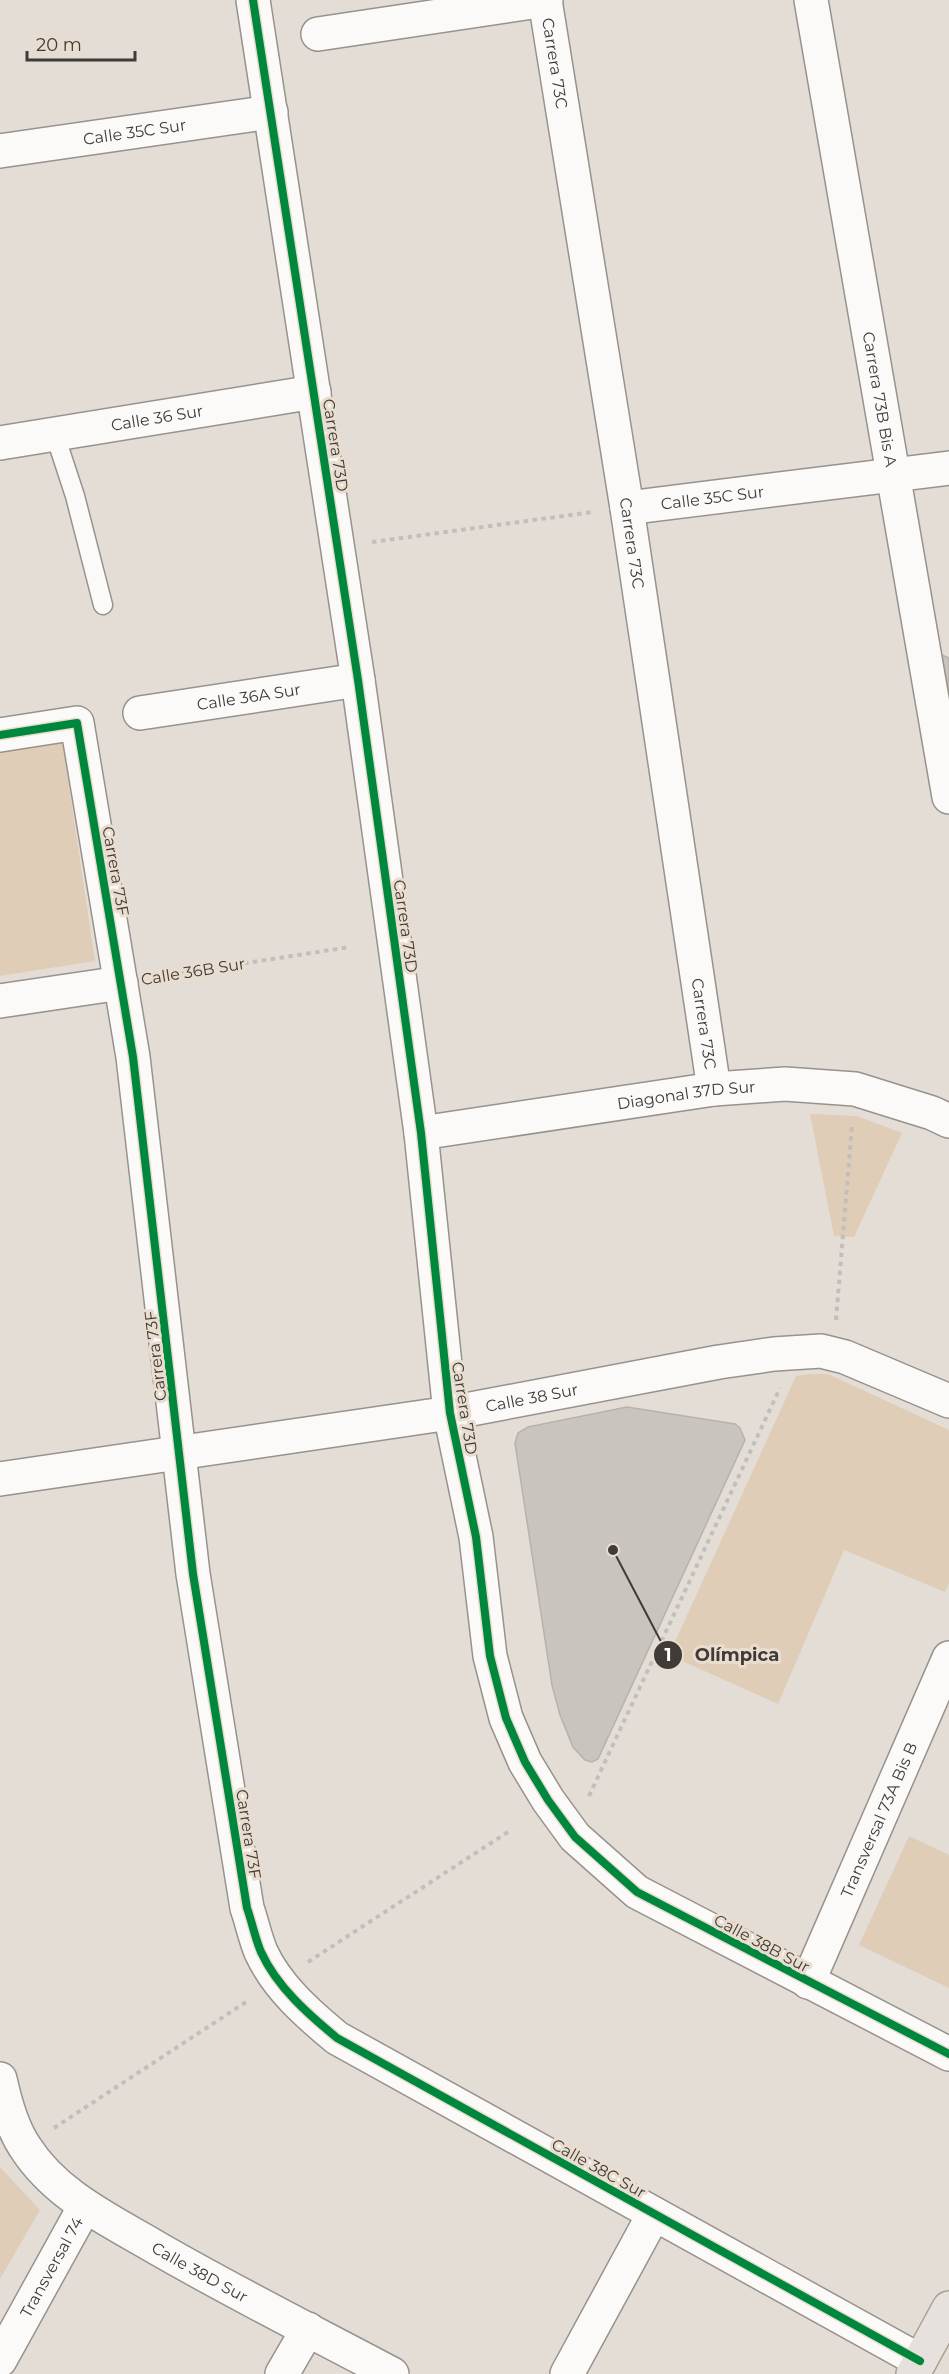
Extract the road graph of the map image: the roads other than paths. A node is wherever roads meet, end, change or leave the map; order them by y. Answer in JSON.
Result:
{"nodes":[{"id":1,"x":254,"y":0,"type":"edge"},
{"id":2,"x":546,"y":0,"type":"edge"},
{"id":3,"x":812,"y":0,"type":"edge"},
{"id":4,"x":318,"y":34,"type":"dead end"},
{"id":5,"x":271,"y":112,"type":"junction"},
{"id":6,"x":0,"y":151,"type":"edge"},
{"id":7,"x":314,"y":392,"type":"junction"},
{"id":8,"x":55,"y":435,"type":"junction"},
{"id":9,"x":0,"y":443,"type":"edge"},
{"id":10,"x":949,"y":468,"type":"edge"},
{"id":11,"x":893,"y":475,"type":"junction"},
{"id":12,"x":627,"y":508,"type":"junction"},
{"id":13,"x":103,"y":605,"type":"dead end"},
{"id":14,"x":358,"y":680,"type":"junction"},
{"id":15,"x":140,"y":713,"type":"dead end"},
{"id":16,"x":0,"y":735,"type":"edge"},
{"id":17,"x":949,"y":797,"type":"edge"},
{"id":18,"x":121,"y":983,"type":"junction"},
{"id":19,"x":0,"y":1001,"type":"edge"},
{"id":20,"x":714,"y":1089,"type":"junction"},
{"id":21,"x":949,"y":1122,"type":"edge"},
{"id":22,"x":421,"y":1133,"type":"junction"},
{"id":23,"x":949,"y":1401,"type":"edge"},
{"id":24,"x":450,"y":1413,"type":"junction"},
{"id":25,"x":180,"y":1454,"type":"junction"},
{"id":26,"x":0,"y":1479,"type":"edge"},
{"id":27,"x":949,"y":1658,"type":"edge"},
{"id":28,"x":575,"y":1837,"type":"joint"},
{"id":29,"x":278,"y":1981,"type":"joint"},
{"id":30,"x":808,"y":1982,"type":"junction"},
{"id":31,"x":949,"y":2054,"type":"edge"},
{"id":32,"x":0,"y":2079,"type":"edge"},
{"id":33,"x":85,"y":2206,"type":"junction"},
{"id":34,"x":654,"y":2214,"type":"junction"},
{"id":35,"x":949,"y":2308,"type":"edge"},
{"id":36,"x":308,"y":2329,"type":"junction"},
{"id":37,"x":0,"y":2360,"type":"edge"},
{"id":38,"x":916,"y":2368,"type":"edge"},
{"id":39,"x":282,"y":2374,"type":"edge"},
{"id":40,"x":392,"y":2374,"type":"edge"},
{"id":41,"x":567,"y":2374,"type":"edge"}],
"edges":[{"from":1,"to":5,"type":"street","name":"Carrera 73D"},
{"from":2,"to":4,"type":"street"},
{"from":2,"to":12,"type":"street","name":"Carrera 73C"},
{"from":3,"to":11,"type":"street","name":"Carrera 73B Bis A"},
{"from":5,"to":6,"type":"street","name":"Calle 35C Sur"},
{"from":5,"to":7,"type":"street","name":"Carrera 73D"},
{"from":7,"to":8,"type":"street","name":"Calle 36 Sur"},
{"from":7,"to":14,"type":"street","name":"Carrera 73D"},
{"from":8,"to":9,"type":"street","name":"Calle 36 Sur"},
{"from":8,"to":13,"type":"lane"},
{"from":10,"to":11,"type":"street","name":"Calle 35C Sur"},
{"from":11,"to":12,"type":"street","name":"Calle 35C Sur"},
{"from":11,"to":17,"type":"street","name":"Carrera 73B Bis A"},
{"from":12,"to":20,"type":"street","name":"Carrera 73C"},
{"from":14,"to":15,"type":"street","name":"Calle 36A Sur"},
{"from":14,"to":22,"type":"street","name":"Carrera 73D"},
{"from":16,"to":18,"type":"street","name":"Carrera 73F"},
{"from":18,"to":19,"type":"street","name":"Calle 36B Sur"},
{"from":18,"to":25,"type":"street","name":"Carrera 73F"},
{"from":20,"to":21,"type":"street","name":"Diagonal 37D Sur"},
{"from":20,"to":22,"type":"street","name":"Diagonal 37D Sur"},
{"from":22,"to":24,"type":"street","name":"Carrera 73D"},
{"from":23,"to":24,"type":"street","name":"Calle 38 Sur"},
{"from":24,"to":25,"type":"street","name":"Calle 38 Sur"},
{"from":24,"to":28,"type":"street","name":"Carrera 73D"},
{"from":25,"to":26,"type":"street","name":"Calle 38 Sur"},
{"from":25,"to":29,"type":"street","name":"Carrera 73F"},
{"from":27,"to":30,"type":"street","name":"Transversal 73A Bis B"},
{"from":28,"to":30,"type":"street","name":"Calle 38B Sur"},
{"from":29,"to":34,"type":"street","name":"Calle 38C Sur"},
{"from":30,"to":31,"type":"street","name":"Calle 38B Sur"},
{"from":32,"to":33,"type":"street","name":"Calle 38D Sur"},
{"from":33,"to":36,"type":"street","name":"Calle 38D Sur"},
{"from":33,"to":37,"type":"street","name":"Transversal 74"},
{"from":34,"to":38,"type":"street","name":"Calle 38C Sur"},
{"from":34,"to":41,"type":"street"},
{"from":35,"to":38,"type":"main road"},
{"from":36,"to":39,"type":"street"},
{"from":36,"to":40,"type":"street","name":"Calle 38D Sur"}]}
